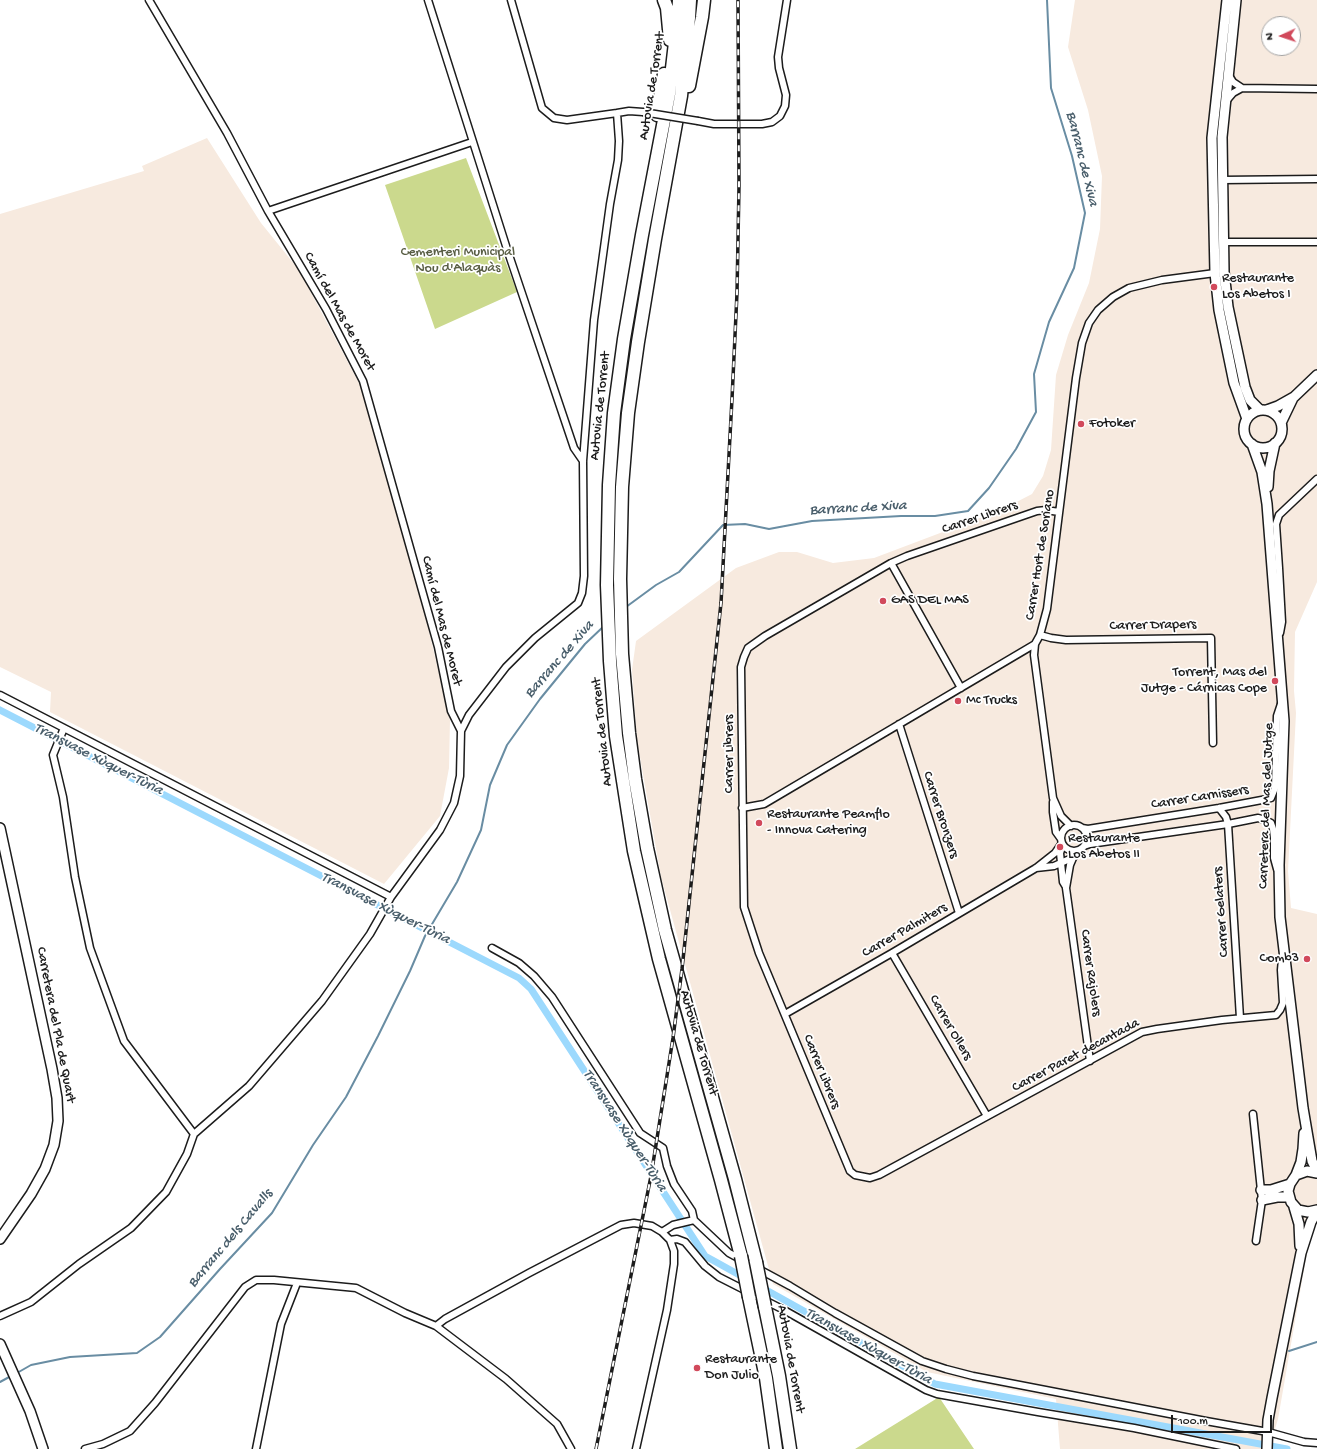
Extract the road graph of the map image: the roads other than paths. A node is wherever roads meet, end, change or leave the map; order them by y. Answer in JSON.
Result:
{"nodes":[{"id":1,"x":149,"y":0,"type":"edge"},
{"id":2,"x":428,"y":0,"type":"edge"},
{"id":3,"x":511,"y":0,"type":"edge"},
{"id":4,"x":664,"y":0,"type":"edge"},
{"id":5,"x":678,"y":0,"type":"edge"},
{"id":6,"x":690,"y":0,"type":"edge"},
{"id":7,"x":704,"y":0,"type":"edge"},
{"id":8,"x":787,"y":0,"type":"edge"},
{"id":9,"x":1226,"y":0,"type":"edge"},
{"id":10,"x":1236,"y":0,"type":"edge"},
{"id":11,"x":1228,"y":73,"type":"junction"},
{"id":12,"x":1242,"y":88,"type":"junction"},
{"id":13,"x":1317,"y":89,"type":"edge"},
{"id":14,"x":1225,"y":104,"type":"junction"},
{"id":15,"x":617,"y":113,"type":"junction"},
{"id":16,"x":472,"y":142,"type":"junction"},
{"id":17,"x":1317,"y":179,"type":"edge"},
{"id":18,"x":1222,"y":180,"type":"junction"},
{"id":19,"x":268,"y":212,"type":"junction"},
{"id":20,"x":1223,"y":242,"type":"junction"},
{"id":21,"x":1317,"y":242,"type":"edge"},
{"id":22,"x":1214,"y":273,"type":"junction"},
{"id":23,"x":638,"y":342,"type":"junction"},
{"id":24,"x":1317,"y":374,"type":"edge"},
{"id":25,"x":1294,"y":397,"type":"junction"},
{"id":26,"x":1264,"y":410,"type":"junction"},
{"id":27,"x":614,"y":413,"type":"junction"},
{"id":28,"x":1246,"y":419,"type":"junction"},
{"id":29,"x":1281,"y":424,"type":"junction"},
{"id":30,"x":1275,"y":443,"type":"junction"},
{"id":31,"x":1252,"y":444,"type":"junction"},
{"id":32,"x":583,"y":461,"type":"junction"},
{"id":33,"x":1317,"y":479,"type":"edge"},
{"id":34,"x":1267,"y":504,"type":"junction"},
{"id":35,"x":1059,"y":512,"type":"junction"},
{"id":36,"x":891,"y":563,"type":"junction"},
{"id":37,"x":1040,"y":635,"type":"junction"},
{"id":38,"x":1035,"y":644,"type":"junction"},
{"id":39,"x":1278,"y":653,"type":"junction"},
{"id":40,"x":961,"y":688,"type":"junction"},
{"id":41,"x":0,"y":695,"type":"edge"},
{"id":42,"x":1282,"y":699,"type":"junction"},
{"id":43,"x":899,"y":724,"type":"junction"},
{"id":44,"x":64,"y":728,"type":"junction"},
{"id":45,"x":461,"y":731,"type":"junction"},
{"id":46,"x":1213,"y":743,"type":"dead end"},
{"id":47,"x":1054,"y":798,"type":"junction"},
{"id":48,"x":742,"y":808,"type":"junction"},
{"id":49,"x":1219,"y":808,"type":"junction"},
{"id":50,"x":1228,"y":824,"type":"junction"},
{"id":51,"x":1071,"y":826,"type":"junction"},
{"id":52,"x":0,"y":828,"type":"edge"},
{"id":53,"x":1082,"y":828,"type":"junction"},
{"id":54,"x":1062,"y":842,"type":"junction"},
{"id":55,"x":1084,"y":846,"type":"junction"},
{"id":56,"x":1075,"y":854,"type":"junction"},
{"id":57,"x":1061,"y":863,"type":"junction"},
{"id":58,"x":1048,"y":867,"type":"junction"},
{"id":59,"x":1036,"y":868,"type":"junction"},
{"id":60,"x":1063,"y":877,"type":"junction"},
{"id":61,"x":1279,"y":878,"type":"junction"},
{"id":62,"x":1066,"y":888,"type":"junction"},
{"id":63,"x":391,"y":897,"type":"junction"},
{"id":64,"x":959,"y":914,"type":"junction"},
{"id":65,"x":492,"y":948,"type":"dead end"},
{"id":66,"x":1283,"y":949,"type":"junction"},
{"id":67,"x":892,"y":953,"type":"junction"},
{"id":68,"x":785,"y":1014,"type":"junction"},
{"id":69,"x":1240,"y":1018,"type":"junction"},
{"id":70,"x":1090,"y":1061,"type":"junction"},
{"id":71,"x":1303,"y":1108,"type":"junction"},
{"id":72,"x":1253,"y":1114,"type":"dead end"},
{"id":73,"x":987,"y":1116,"type":"junction"},
{"id":74,"x":194,"y":1134,"type":"junction"},
{"id":75,"x":1317,"y":1172,"type":"edge"},
{"id":76,"x":1296,"y":1175,"type":"junction"},
{"id":77,"x":861,"y":1177,"type":"joint"},
{"id":78,"x":1290,"y":1184,"type":"junction"},
{"id":79,"x":1261,"y":1190,"type":"junction"},
{"id":80,"x":1289,"y":1198,"type":"junction"},
{"id":81,"x":1262,"y":1200,"type":"junction"},
{"id":82,"x":1294,"y":1206,"type":"junction"},
{"id":83,"x":1317,"y":1211,"type":"edge"},
{"id":84,"x":694,"y":1220,"type":"junction"},
{"id":85,"x":662,"y":1232,"type":"junction"},
{"id":86,"x":0,"y":1239,"type":"edge"},
{"id":87,"x":670,"y":1240,"type":"junction"},
{"id":88,"x":1256,"y":1241,"type":"dead end"},
{"id":89,"x":1301,"y":1253,"type":"junction"},
{"id":90,"x":297,"y":1283,"type":"junction"},
{"id":91,"x":0,"y":1316,"type":"edge"},
{"id":92,"x":436,"y":1326,"type":"junction"},
{"id":93,"x":0,"y":1344,"type":"edge"},
{"id":94,"x":1268,"y":1434,"type":"junction"},
{"id":95,"x":1317,"y":1443,"type":"edge"},
{"id":96,"x":43,"y":1449,"type":"edge"},
{"id":97,"x":85,"y":1449,"type":"edge"},
{"id":98,"x":256,"y":1449,"type":"edge"},
{"id":99,"x":571,"y":1449,"type":"edge"},
{"id":100,"x":636,"y":1449,"type":"edge"},
{"id":101,"x":776,"y":1449,"type":"edge"},
{"id":102,"x":790,"y":1449,"type":"edge"},
{"id":103,"x":1236,"y":1449,"type":"edge"},
{"id":104,"x":1267,"y":1449,"type":"edge"}],
"edges":[{"from":1,"to":19,"type":"street","name":"Camí del Mas de Moret"},
{"from":2,"to":16,"type":"street"},
{"from":3,"to":15,"type":"street"},
{"from":4,"to":27,"type":"highway"},
{"from":5,"to":27,"type":"highway","name":"Autovia de Torrent"},
{"from":6,"to":23,"type":"highway","name":"Autovia de Torrent"},
{"from":7,"to":23,"type":"highway"},
{"from":8,"to":15,"type":"street","bridge":true},
{"from":9,"to":22,"type":"street"},
{"from":10,"to":11,"type":"street"},
{"from":11,"to":12,"type":"street"},
{"from":11,"to":14,"type":"street"},
{"from":12,"to":13,"type":"street"},
{"from":12,"to":14,"type":"street"},
{"from":14,"to":18,"type":"street"},
{"from":15,"to":32,"type":"street"},
{"from":16,"to":19,"type":"street"},
{"from":16,"to":32,"type":"street"},
{"from":17,"to":18,"type":"street"},
{"from":18,"to":20,"type":"street"},
{"from":19,"to":45,"type":"street","name":"Camí del Mas de Moret"},
{"from":20,"to":21,"type":"street"},
{"from":20,"to":26,"type":"street"},
{"from":22,"to":28,"type":"street"},
{"from":22,"to":35,"type":"street","name":"Carrer Hort de Soriano"},
{"from":23,"to":102,"type":"highway","name":"Autovia de Torrent","bridge":true},
{"from":24,"to":25,"type":"street"},
{"from":25,"to":26,"type":"street"},
{"from":25,"to":29,"type":"street"},
{"from":26,"to":28,"type":"street"},
{"from":26,"to":29,"type":"street"},
{"from":27,"to":101,"type":"highway","name":"Autovia de Torrent","bridge":true},
{"from":28,"to":31,"type":"street"},
{"from":29,"to":30,"type":"street"},
{"from":30,"to":31,"type":"street"},
{"from":30,"to":34,"type":"street","name":"Carretera del Mas del Jutge"},
{"from":31,"to":34,"type":"street","name":"Carretera del Mas del Jutge"},
{"from":32,"to":45,"type":"street"},
{"from":33,"to":39,"type":"street"},
{"from":34,"to":39,"type":"street","name":"Carretera del Mas del Jutge"},
{"from":35,"to":36,"type":"street","name":"Carrer Librers"},
{"from":35,"to":37,"type":"street","name":"Carrer Hort de Soriano"},
{"from":36,"to":40,"type":"street"},
{"from":36,"to":48,"type":"street","name":"Carrer Librers"},
{"from":37,"to":38,"type":"street","name":"Carrer Hort de Soriano"},
{"from":37,"to":46,"type":"street","name":"Carrer Drapers"},
{"from":38,"to":40,"type":"street"},
{"from":38,"to":47,"type":"street","name":"Carrer Rajolers"},
{"from":39,"to":42,"type":"street","name":"Carretera del Mas del Jutge"},
{"from":40,"to":43,"type":"street"},
{"from":41,"to":44,"type":"street"},
{"from":42,"to":49,"type":"street","name":"Carrer Carnissers"},
{"from":42,"to":61,"type":"street","name":"Carretera del Mas del Jutge"},
{"from":43,"to":48,"type":"street"},
{"from":43,"to":64,"type":"street","name":"Carrer Bronzers"},
{"from":44,"to":63,"type":"street"},
{"from":44,"to":74,"type":"street"},
{"from":45,"to":63,"type":"street"},
{"from":47,"to":51,"type":"street","name":"Carrer Rajolers"},
{"from":47,"to":54,"type":"street","name":"Carrer Rajolers"},
{"from":48,"to":68,"type":"street","name":"Carrer Librers"},
{"from":49,"to":50,"type":"street","name":"Carrer Gelaters"},
{"from":49,"to":53,"type":"street","name":"Carrer Carnissers"},
{"from":50,"to":55,"type":"street","name":"Carrer Carnissers"},
{"from":50,"to":61,"type":"street","name":"Carrer Carnissers"},
{"from":50,"to":69,"type":"street","name":"Carrer Gelaters"},
{"from":51,"to":53,"type":"street","name":"Carrer Carnissers"},
{"from":51,"to":54,"type":"street"},
{"from":52,"to":86,"type":"street","name":"Carretera del Pla de Quart"},
{"from":53,"to":55,"type":"street"},
{"from":54,"to":56,"type":"street"},
{"from":54,"to":57,"type":"street","name":"Carrer Rajolers"},
{"from":54,"to":59,"type":"street","name":"Carrer Palmiters"},
{"from":55,"to":56,"type":"street","name":"Carrer Carnissers"},
{"from":56,"to":57,"type":"street","name":"Carrer Palmiters"},
{"from":56,"to":62,"type":"street","name":"Carrer Rajolers"},
{"from":57,"to":58,"type":"street","name":"Carrer Palmiters"},
{"from":57,"to":60,"type":"street","name":"Carrer Rajolers"},
{"from":58,"to":59,"type":"street","name":"Carrer Palmiters"},
{"from":58,"to":60,"type":"street"},
{"from":59,"to":64,"type":"street","name":"Carrer Palmiters"},
{"from":60,"to":62,"type":"street","name":"Carrer Rajolers"},
{"from":61,"to":66,"type":"street","name":"Carretera del Mas del Jutge"},
{"from":62,"to":70,"type":"street","name":"Carrer Rajolers"},
{"from":63,"to":74,"type":"street"},
{"from":64,"to":67,"type":"street","name":"Carrer Palmiters"},
{"from":65,"to":84,"type":"street"},
{"from":66,"to":69,"type":"street","name":"Carrer Paret decantada"},
{"from":66,"to":71,"type":"street","name":"Carretera del Mas del Jutge"},
{"from":67,"to":68,"type":"street","name":"Carrer Palmiters"},
{"from":67,"to":73,"type":"street","name":"Carrer Ollers"},
{"from":68,"to":77,"type":"street","name":"Carrer Librers"},
{"from":69,"to":70,"type":"street","name":"Carrer Paret decantada"},
{"from":70,"to":73,"type":"street","name":"Carrer Paret decantada"},
{"from":71,"to":75,"type":"street","name":"Carretera del Mas del Jutge"},
{"from":71,"to":76,"type":"street","name":"Carretera del Mas del Jutge"},
{"from":72,"to":79,"type":"street"},
{"from":73,"to":77,"type":"street","name":"Carrer Paret decantada"},
{"from":74,"to":91,"type":"street"},
{"from":75,"to":76,"type":"street"},
{"from":76,"to":78,"type":"street","name":"Carretera del Mas del Jutge"},
{"from":78,"to":79,"type":"street"},
{"from":78,"to":80,"type":"street"},
{"from":79,"to":81,"type":"street"},
{"from":80,"to":81,"type":"street"},
{"from":80,"to":82,"type":"street"},
{"from":81,"to":88,"type":"street"},
{"from":82,"to":83,"type":"street"},
{"from":82,"to":89,"type":"street"},
{"from":83,"to":89,"type":"street"},
{"from":84,"to":85,"type":"street"},
{"from":84,"to":94,"type":"street"},
{"from":85,"to":87,"type":"street"},
{"from":85,"to":92,"type":"street"},
{"from":87,"to":100,"type":"street"},
{"from":87,"to":103,"type":"street"},
{"from":89,"to":94,"type":"street"},
{"from":90,"to":92,"type":"street"},
{"from":90,"to":97,"type":"street"},
{"from":90,"to":98,"type":"street"},
{"from":92,"to":99,"type":"street"},
{"from":93,"to":96,"type":"street"},
{"from":94,"to":95,"type":"street"},
{"from":94,"to":104,"type":"street"}]}
